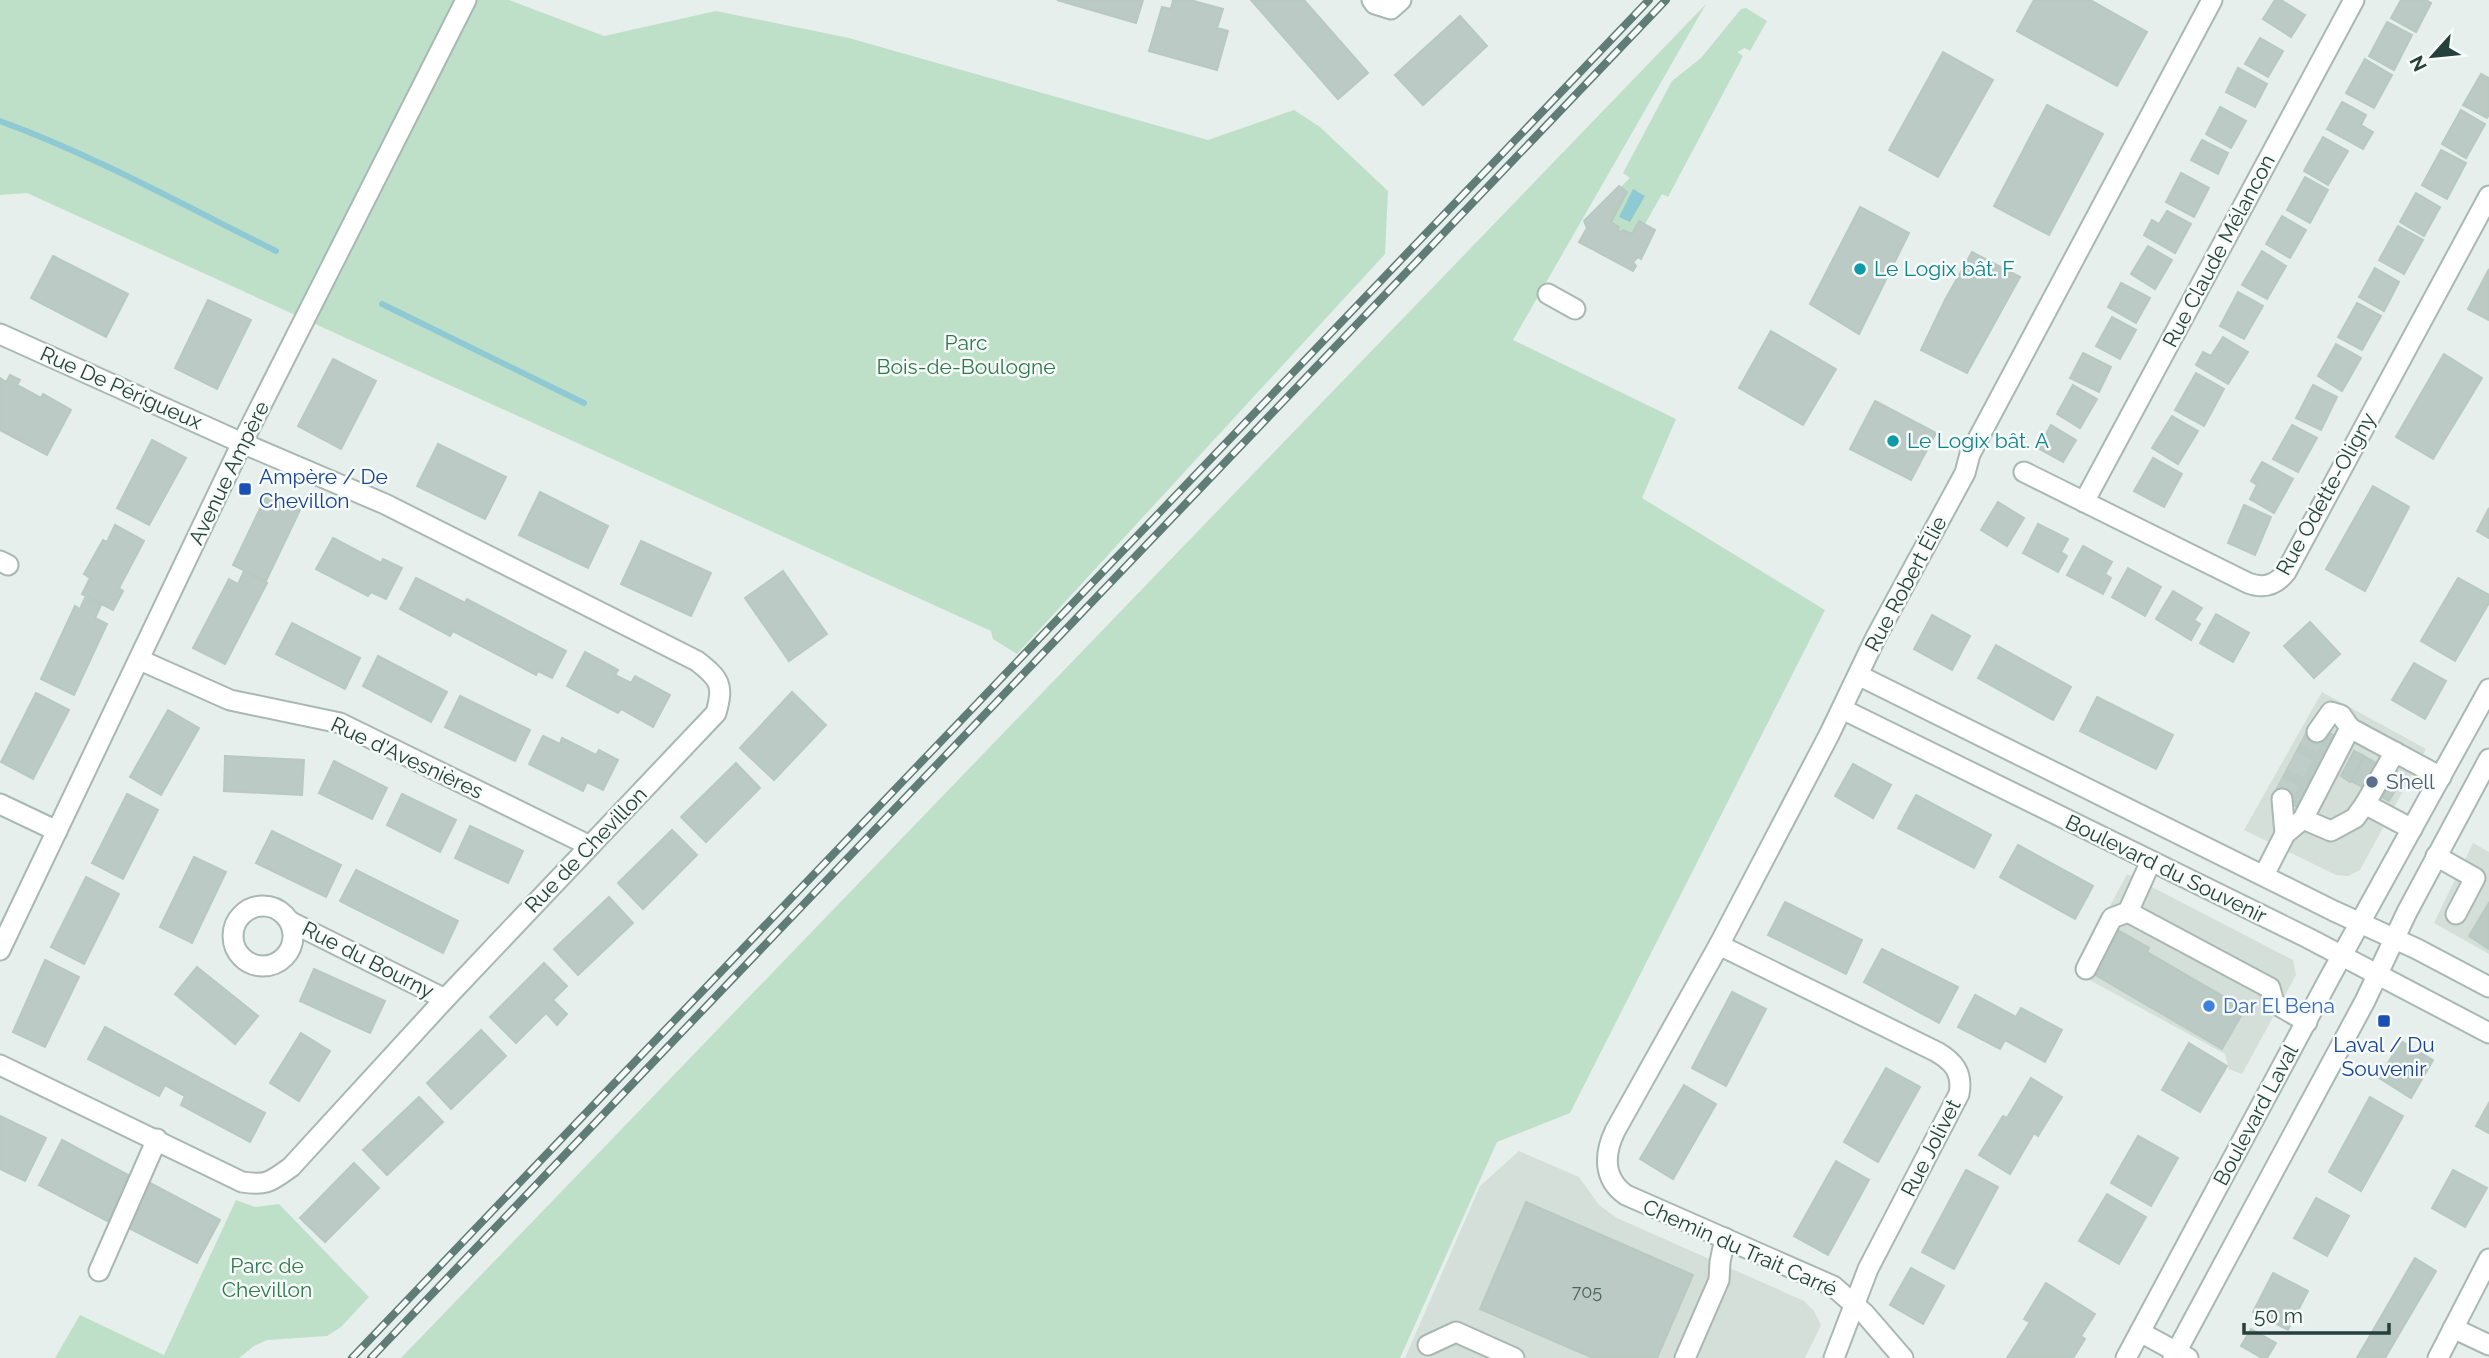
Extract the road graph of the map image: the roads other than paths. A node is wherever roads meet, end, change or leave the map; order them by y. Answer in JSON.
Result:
{"nodes":[{"id":1,"x":466,"y":0,"type":"edge"},
{"id":2,"x":1372,"y":0,"type":"edge"},
{"id":3,"x":1401,"y":0,"type":"edge"},
{"id":4,"x":2212,"y":0,"type":"edge"},
{"id":5,"x":2354,"y":0,"type":"edge"},
{"id":6,"x":2489,"y":196,"type":"edge"},
{"id":7,"x":1548,"y":294,"type":"dead end"},
{"id":8,"x":1575,"y":309,"type":"dead end"},
{"id":9,"x":0,"y":334,"type":"edge"},
{"id":10,"x":242,"y":443,"type":"junction"},
{"id":11,"x":2024,"y":472,"type":"dead end"},
{"id":12,"x":2084,"y":502,"type":"junction"},
{"id":13,"x":140,"y":660,"type":"junction"},
{"id":14,"x":1858,"y":675,"type":"junction"},
{"id":15,"x":2489,"y":689,"type":"edge"},
{"id":16,"x":1842,"y":709,"type":"junction"},
{"id":17,"x":2350,"y":728,"type":"junction"},
{"id":18,"x":2317,"y":732,"type":"tunnel mouth"},
{"id":19,"x":2395,"y":752,"type":"junction"},
{"id":20,"x":2489,"y":759,"type":"edge"},
{"id":21,"x":2441,"y":777,"type":"junction"},
{"id":22,"x":2282,"y":799,"type":"tunnel mouth"},
{"id":23,"x":0,"y":804,"type":"edge"},
{"id":24,"x":2365,"y":804,"type":"junction"},
{"id":25,"x":2303,"y":819,"type":"junction"},
{"id":26,"x":2412,"y":829,"type":"junction"},
{"id":27,"x":57,"y":831,"type":"junction"},
{"id":28,"x":2285,"y":834,"type":"junction"},
{"id":29,"x":590,"y":846,"type":"junction"},
{"id":30,"x":2436,"y":856,"type":"junction"},
{"id":31,"x":2151,"y":861,"type":"junction"},
{"id":32,"x":2264,"y":875,"type":"junction"},
{"id":33,"x":2128,"y":912,"type":"junction"},
{"id":34,"x":2456,"y":914,"type":"dead end"},
{"id":35,"x":290,"y":922,"type":"dead end"},
{"id":36,"x":2361,"y":923,"type":"junction"},
{"id":37,"x":2394,"y":938,"type":"junction"},
{"id":38,"x":1719,"y":945,"type":"junction"},
{"id":39,"x":0,"y":950,"type":"edge"},
{"id":40,"x":2342,"y":955,"type":"junction"},
{"id":41,"x":2086,"y":969,"type":"dead end"},
{"id":42,"x":2377,"y":974,"type":"junction"},
{"id":43,"x":2489,"y":987,"type":"edge"},
{"id":44,"x":445,"y":999,"type":"junction"},
{"id":45,"x":2306,"y":1022,"type":"junction"},
{"id":46,"x":2489,"y":1033,"type":"edge"},
{"id":47,"x":0,"y":1065,"type":"edge"},
{"id":48,"x":157,"y":1139,"type":"junction"},
{"id":49,"x":1608,"y":1170,"type":"joint"},
{"id":50,"x":1725,"y":1238,"type":"junction"},
{"id":51,"x":2489,"y":1259,"type":"edge"},
{"id":52,"x":99,"y":1271,"type":"dead end"},
{"id":53,"x":1855,"y":1304,"type":"junction"},
{"id":54,"x":2453,"y":1328,"type":"junction"},
{"id":55,"x":2140,"y":1332,"type":"junction"},
{"id":56,"x":1429,"y":1345,"type":"dead end"},
{"id":57,"x":2489,"y":1345,"type":"edge"},
{"id":58,"x":2180,"y":1356,"type":"edge"},
{"id":59,"x":1514,"y":1358,"type":"edge"},
{"id":60,"x":1685,"y":1358,"type":"edge"},
{"id":61,"x":1834,"y":1358,"type":"edge"},
{"id":62,"x":1903,"y":1358,"type":"edge"},
{"id":63,"x":2126,"y":1358,"type":"edge"},
{"id":64,"x":2438,"y":1358,"type":"edge"}],
"edges":[{"from":1,"to":10,"type":"street","name":"Avenue Ampère"},
{"from":2,"to":3,"type":"street"},
{"from":4,"to":14,"type":"street","name":"Rue Robert Élie"},
{"from":5,"to":12,"type":"street","name":"Rue Claude Mélancon"},
{"from":6,"to":12,"type":"street","name":"Rue Odette-Oligny"},
{"from":7,"to":8,"type":"street"},
{"from":9,"to":10,"type":"street","name":"Rue De Périgueux"},
{"from":10,"to":13,"type":"street","name":"Avenue Ampère"},
{"from":10,"to":29,"type":"street","name":"Rue de Chevillon"},
{"from":11,"to":12,"type":"street","name":"Rue Odette-Oligny"},
{"from":13,"to":27,"type":"street","name":"Avenue Ampère"},
{"from":13,"to":29,"type":"street","name":"Rue d'Avesnières"},
{"from":14,"to":16,"type":"street","name":"Rue Robert Élie"},
{"from":14,"to":32,"type":"street","name":"Boulevard du Souvenir"},
{"from":15,"to":21,"type":"street","name":"Boulevard Laval"},
{"from":16,"to":31,"type":"street","name":"Boulevard du Souvenir"},
{"from":16,"to":38,"type":"street","name":"Rue Robert Élie"},
{"from":17,"to":18,"type":"street"},
{"from":17,"to":19,"type":"street"},
{"from":17,"to":25,"type":"street"},
{"from":19,"to":21,"type":"street"},
{"from":19,"to":24,"type":"street"},
{"from":20,"to":30,"type":"street","name":"Boulevard Laval"},
{"from":21,"to":26,"type":"street","name":"Boulevard Laval"},
{"from":22,"to":28,"type":"street"},
{"from":23,"to":27,"type":"street"},
{"from":24,"to":25,"type":"street"},
{"from":24,"to":26,"type":"street"},
{"from":25,"to":28,"type":"street"},
{"from":26,"to":36,"type":"street","name":"Boulevard Laval"},
{"from":27,"to":39,"type":"street","name":"Avenue Ampère"},
{"from":28,"to":32,"type":"street"},
{"from":29,"to":44,"type":"street","name":"Rue de Chevillon"},
{"from":30,"to":34,"type":"street"},
{"from":30,"to":37,"type":"street","name":"Boulevard Laval"},
{"from":31,"to":33,"type":"street"},
{"from":31,"to":40,"type":"street","name":"Boulevard du Souvenir"},
{"from":32,"to":36,"type":"street","name":"Boulevard du Souvenir"},
{"from":33,"to":41,"type":"street"},
{"from":33,"to":45,"type":"street"},
{"from":35,"to":44,"type":"street","name":"Rue du Bourny"},
{"from":36,"to":37,"type":"street","name":"Boulevard du Souvenir"},
{"from":36,"to":40,"type":"street","name":"Boulevard Laval"},
{"from":37,"to":42,"type":"street","name":"Boulevard Laval"},
{"from":37,"to":43,"type":"street","name":"Boulevard du Souvenir"},
{"from":38,"to":49,"type":"street","name":"Rue Robert Élie"},
{"from":38,"to":53,"type":"street","name":"Rue Jolivet"},
{"from":40,"to":42,"type":"street","name":"Boulevard du Souvenir"},
{"from":40,"to":45,"type":"street","name":"Boulevard Laval"},
{"from":42,"to":46,"type":"street","name":"Boulevard du Souvenir"},
{"from":42,"to":58,"type":"street","name":"Boulevard Laval"},
{"from":44,"to":48,"type":"street","name":"Rue de Chevillon"},
{"from":45,"to":55,"type":"street","name":"Boulevard Laval"},
{"from":47,"to":48,"type":"street","name":"Rue de Chevillon"},
{"from":48,"to":52,"type":"street"},
{"from":49,"to":50,"type":"street","name":"Chemin du Trait Carré"},
{"from":50,"to":53,"type":"street","name":"Chemin du Trait Carré"},
{"from":50,"to":60,"type":"street"},
{"from":51,"to":54,"type":"street"},
{"from":53,"to":61,"type":"street","name":"Rue Jolivet"},
{"from":53,"to":62,"type":"street","name":"Chemin du Trait Carré"},
{"from":54,"to":57,"type":"street"},
{"from":54,"to":64,"type":"street"},
{"from":55,"to":58,"type":"street"},
{"from":55,"to":63,"type":"street","name":"Boulevard Laval"},
{"from":56,"to":59,"type":"street"}]}
